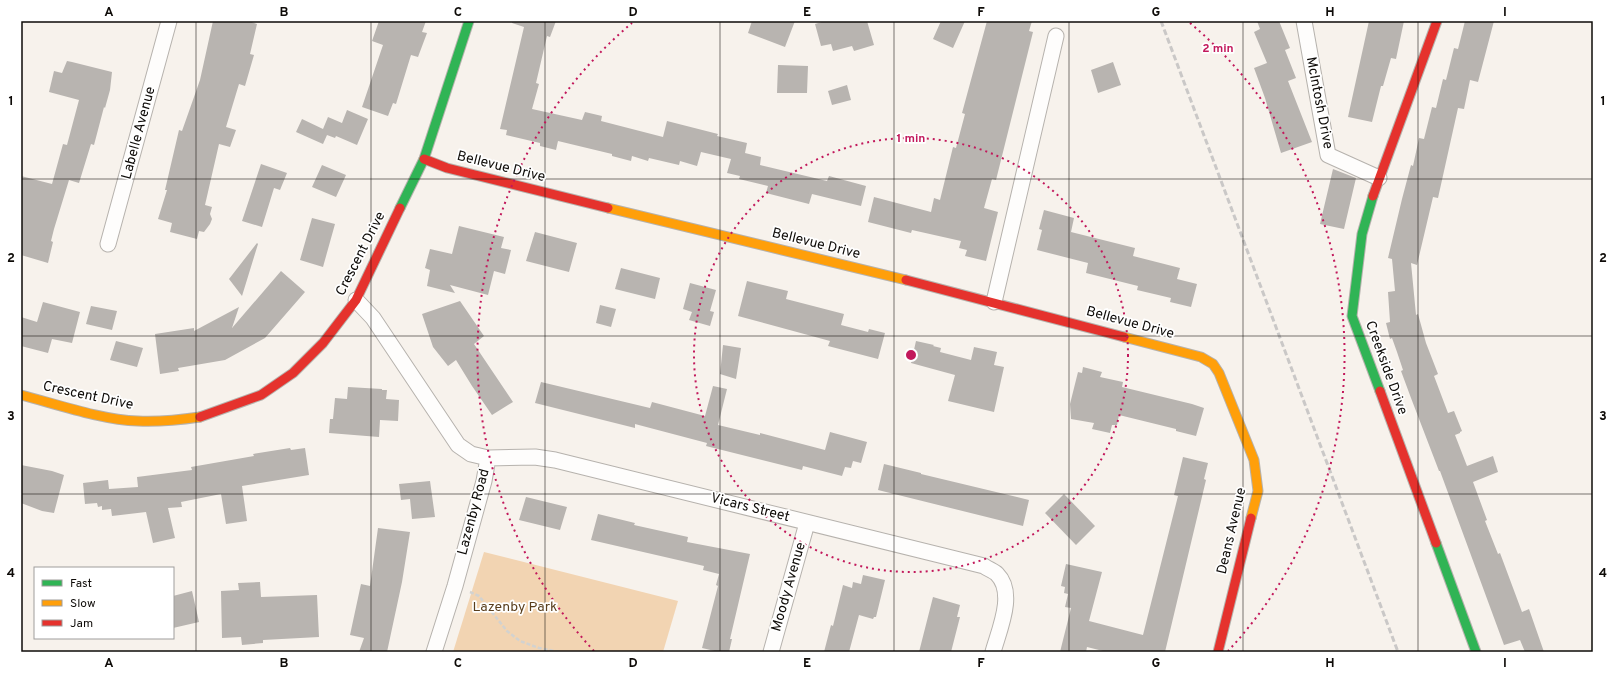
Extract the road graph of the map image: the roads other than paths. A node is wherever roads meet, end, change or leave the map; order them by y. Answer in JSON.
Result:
{"nodes":[{"id":1,"x":169,"y":21,"type":"edge"},
{"id":2,"x":469,"y":21,"type":"edge"},
{"id":3,"x":1304,"y":21,"type":"edge"},
{"id":4,"x":1437,"y":21,"type":"edge"},
{"id":5,"x":1056,"y":36,"type":"dead end"},
{"id":6,"x":424,"y":159,"type":"junction"},
{"id":7,"x":1379,"y":178,"type":"junction"},
{"id":8,"x":108,"y":244,"type":"dead end"},
{"id":9,"x":356,"y":300,"type":"junction"},
{"id":10,"x":994,"y":302,"type":"junction"},
{"id":11,"x":1201,"y":356,"type":"joint"},
{"id":12,"x":21,"y":395,"type":"edge"},
{"id":13,"x":488,"y":458,"type":"junction"},
{"id":14,"x":808,"y":522,"type":"junction"},
{"id":15,"x":434,"y":652,"type":"edge"},
{"id":16,"x":771,"y":652,"type":"edge"},
{"id":17,"x":993,"y":652,"type":"edge"},
{"id":18,"x":1218,"y":652,"type":"edge"},
{"id":19,"x":1476,"y":652,"type":"edge"}],
"edges":[{"from":1,"to":8,"type":"street","name":"Labelle Avenue"},
{"from":2,"to":6,"type":"street","name":"Crescent Drive"},
{"from":3,"to":7,"type":"street","name":"McIntosh Drive"},
{"from":4,"to":7,"type":"street","name":"Creekside Drive"},
{"from":5,"to":10,"type":"street"},
{"from":6,"to":9,"type":"street","name":"Crescent Drive"},
{"from":6,"to":10,"type":"street","name":"Bellevue Drive"},
{"from":7,"to":19,"type":"street","name":"Creekside Drive"},
{"from":9,"to":12,"type":"street","name":"Crescent Drive"},
{"from":9,"to":13,"type":"street","name":"Lazenby Road"},
{"from":10,"to":11,"type":"street","name":"Bellevue Drive"},
{"from":11,"to":18,"type":"street","name":"Deans Avenue"},
{"from":13,"to":14,"type":"street","name":"Vicars Street"},
{"from":13,"to":15,"type":"street","name":"Lazenby Road"},
{"from":14,"to":16,"type":"street","name":"Moody Avenue"},
{"from":14,"to":17,"type":"street","name":"Vicars Street"}]}
